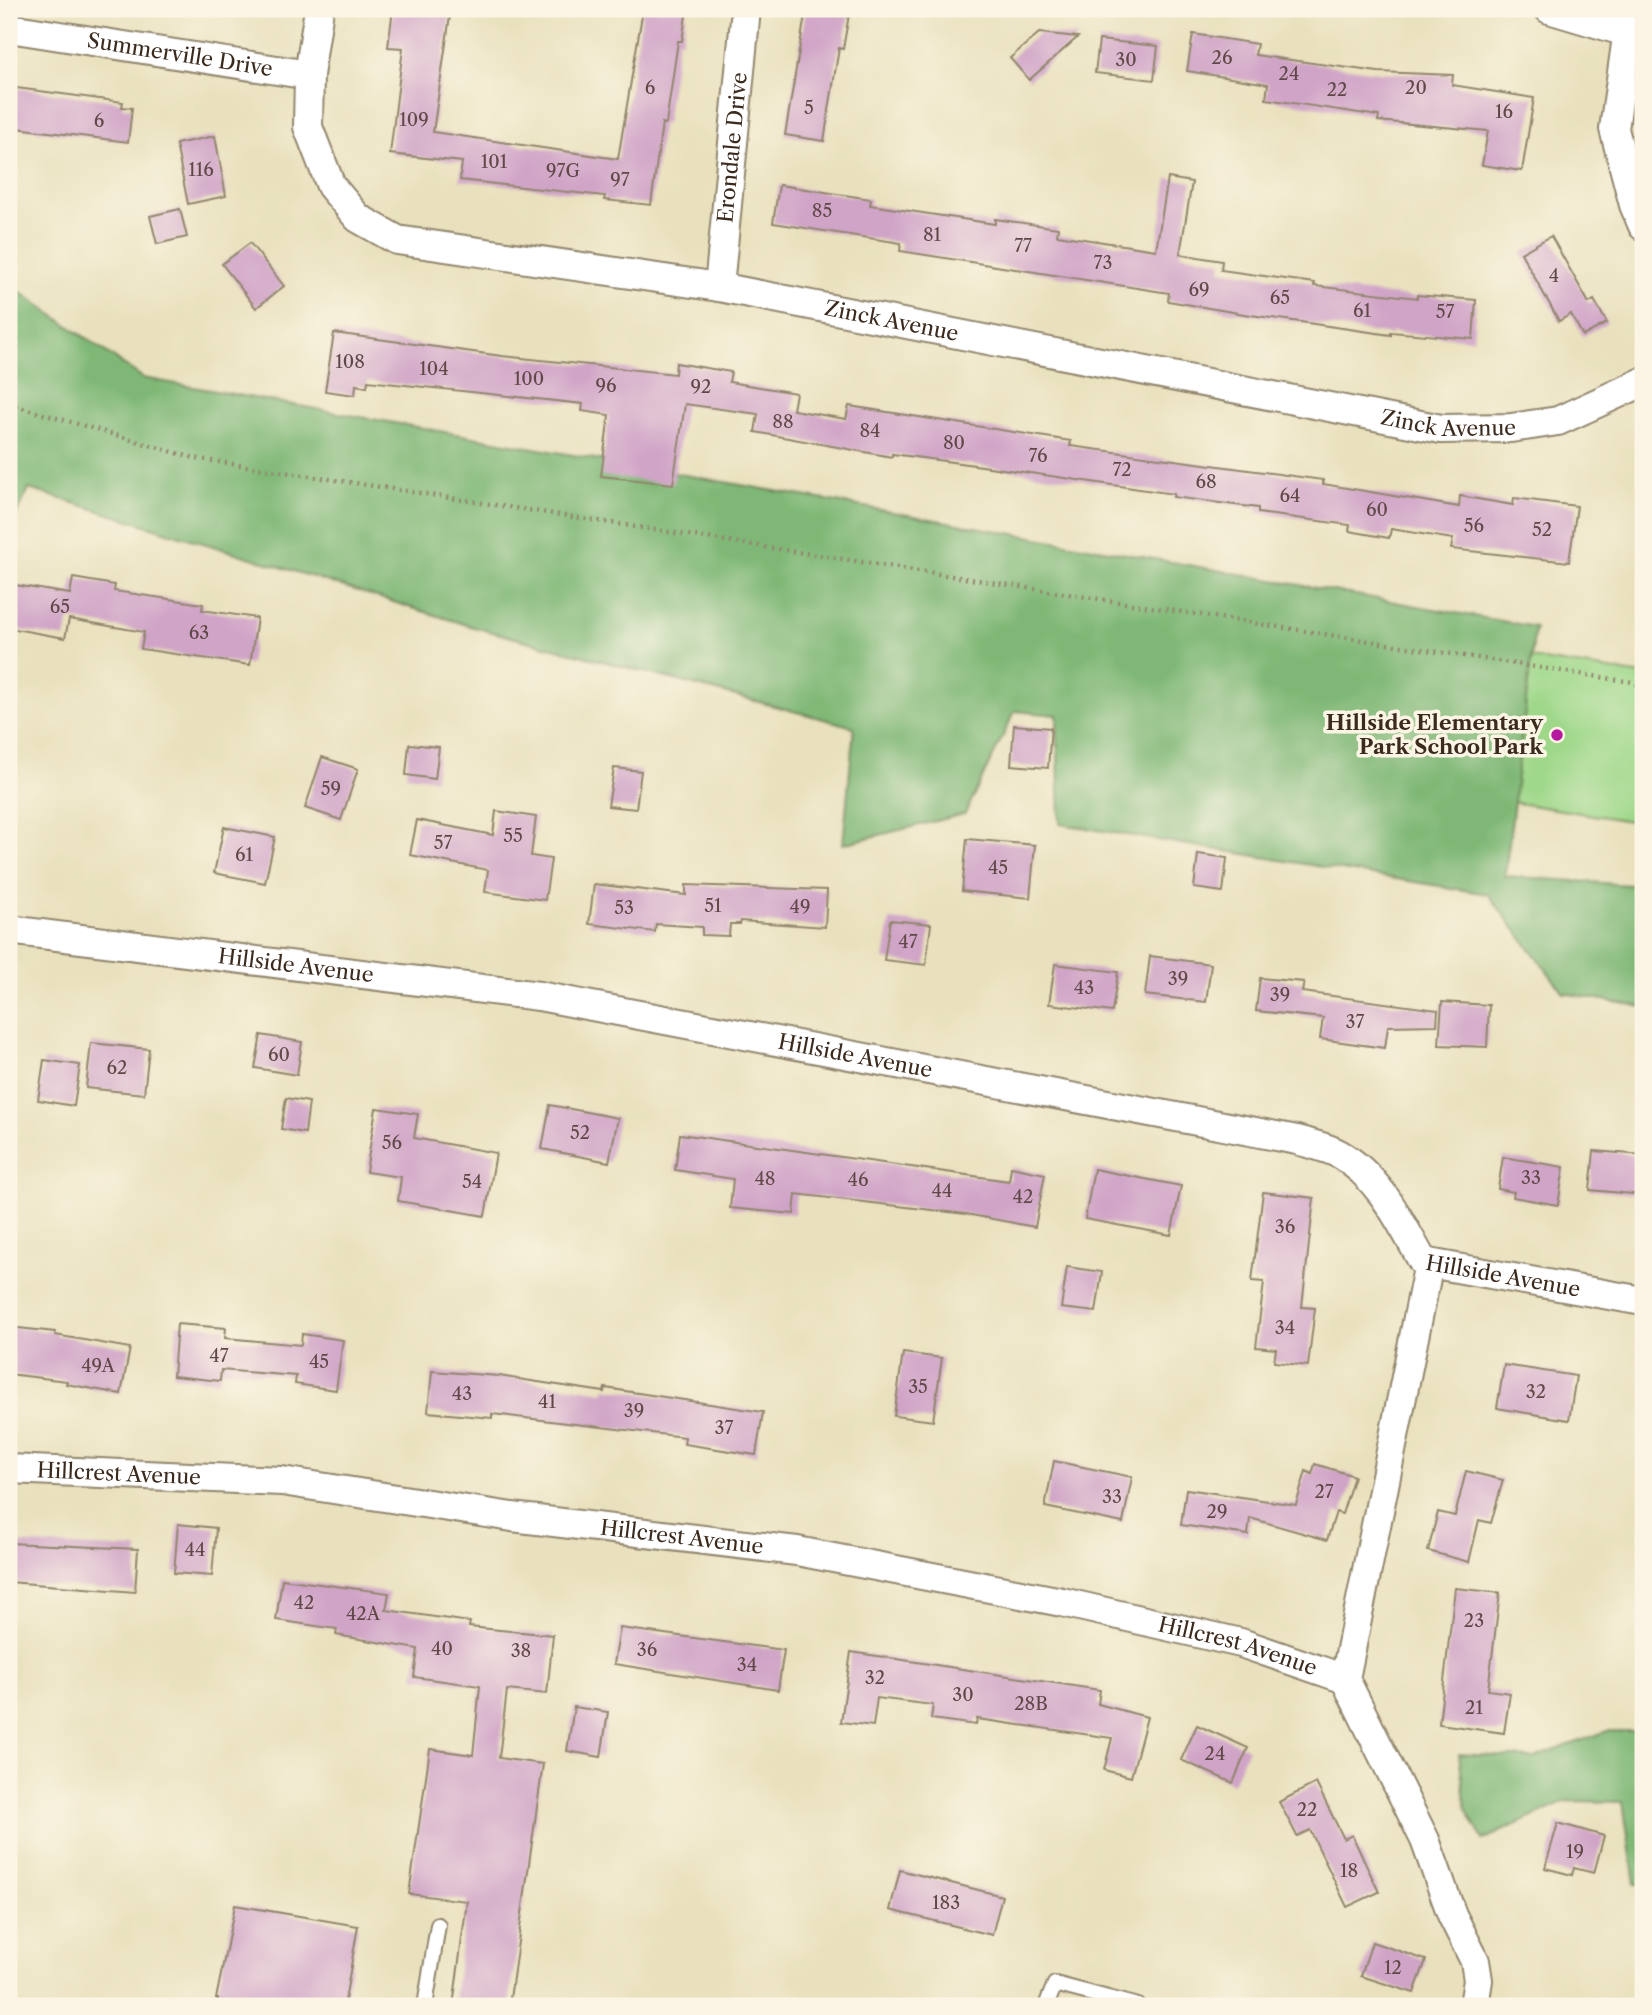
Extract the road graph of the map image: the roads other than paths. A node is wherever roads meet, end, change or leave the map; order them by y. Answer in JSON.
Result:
{"nodes":[{"id":1,"x":319,"y":9,"type":"edge"},
{"id":2,"x":746,"y":9,"type":"edge"},
{"id":3,"x":1549,"y":9,"type":"edge"},
{"id":4,"x":1629,"y":21,"type":"edge"},
{"id":5,"x":9,"y":28,"type":"edge"},
{"id":6,"x":309,"y":75,"type":"junction"},
{"id":7,"x":1640,"y":213,"type":"edge"},
{"id":8,"x":719,"y":288,"type":"junction"},
{"id":9,"x":1643,"y":382,"type":"edge"},
{"id":10,"x":9,"y":930,"type":"edge"},
{"id":11,"x":1429,"y":1263,"type":"junction"},
{"id":12,"x":1643,"y":1301,"type":"edge"},
{"id":13,"x":9,"y":1469,"type":"edge"},
{"id":14,"x":1345,"y":1679,"type":"junction"},
{"id":15,"x":438,"y":1925,"type":"dead end"},
{"id":16,"x":425,"y":2006,"type":"edge"},
{"id":17,"x":1046,"y":2006,"type":"edge"},
{"id":18,"x":1138,"y":2006,"type":"edge"},
{"id":19,"x":1474,"y":2006,"type":"edge"}],
"edges":[{"from":1,"to":6,"type":"street","name":"Zinck Avenue"},
{"from":2,"to":8,"type":"street","name":"Erondale Drive"},
{"from":3,"to":4,"type":"street"},
{"from":4,"to":7,"type":"street"},
{"from":5,"to":6,"type":"street","name":"Summerville Drive"},
{"from":6,"to":8,"type":"street","name":"Zinck Avenue"},
{"from":8,"to":9,"type":"street","name":"Zinck Avenue"},
{"from":10,"to":11,"type":"street","name":"Hillside Avenue"},
{"from":11,"to":12,"type":"street","name":"Hillside Avenue"},
{"from":11,"to":14,"type":"street","name":"Hillcrest Avenue"},
{"from":13,"to":14,"type":"street","name":"Hillcrest Avenue"},
{"from":14,"to":19,"type":"street","name":"Hillcrest Avenue"},
{"from":15,"to":16,"type":"lane"},
{"from":17,"to":18,"type":"lane"}]}
